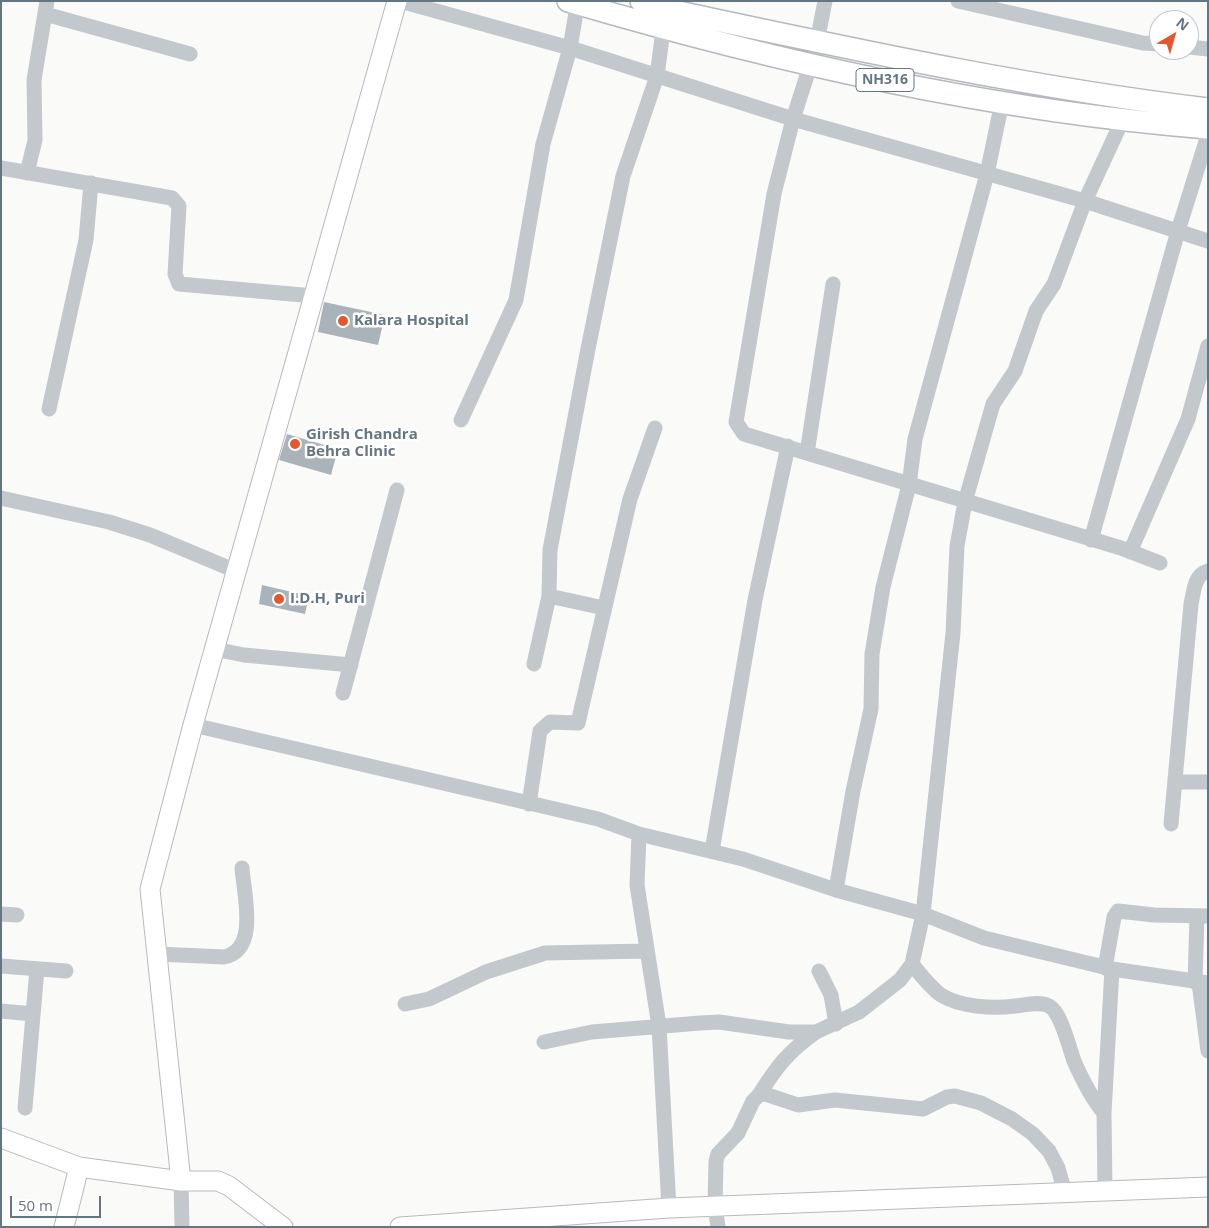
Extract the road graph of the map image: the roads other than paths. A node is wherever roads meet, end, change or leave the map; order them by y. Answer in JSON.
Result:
{"nodes":[{"id":1,"x":399,"y":1,"type":"edge"},
{"id":2,"x":641,"y":1,"type":"edge"},
{"id":3,"x":825,"y":1,"type":"edge"},
{"id":4,"x":958,"y":1,"type":"edge"},
{"id":5,"x":574,"y":2,"type":"edge"},
{"id":6,"x":46,"y":8,"type":"edge"},
{"id":7,"x":664,"y":30,"type":"junction"},
{"id":8,"x":817,"y":42,"type":"junction"},
{"id":9,"x":1149,"y":43,"type":"edge"},
{"id":10,"x":570,"y":48,"type":"junction"},
{"id":11,"x":190,"y":54,"type":"dead end"},
{"id":12,"x":811,"y":63,"type":"junction"},
{"id":13,"x":657,"y":76,"type":"junction"},
{"id":14,"x":1002,"y":102,"type":"junction"},
{"id":15,"x":1208,"y":109,"type":"edge"},
{"id":16,"x":793,"y":119,"type":"junction"},
{"id":17,"x":1122,"y":121,"type":"junction"},
{"id":18,"x":1208,"y":128,"type":"edge"},
{"id":19,"x":1208,"y":135,"type":"edge"},
{"id":20,"x":1,"y":168,"type":"edge"},
{"id":21,"x":27,"y":172,"type":"junction"},
{"id":22,"x":987,"y":174,"type":"junction"},
{"id":23,"x":91,"y":183,"type":"junction"},
{"id":24,"x":1085,"y":201,"type":"junction"},
{"id":25,"x":1178,"y":231,"type":"junction"},
{"id":26,"x":1208,"y":241,"type":"edge"},
{"id":27,"x":834,"y":284,"type":"dead end"},
{"id":28,"x":314,"y":296,"type":"junction"},
{"id":29,"x":1208,"y":346,"type":"edge"},
{"id":30,"x":49,"y":409,"type":"dead end"},
{"id":31,"x":460,"y":420,"type":"dead end"},
{"id":32,"x":655,"y":428,"type":"dead end"},
{"id":33,"x":788,"y":446,"type":"junction"},
{"id":34,"x":807,"y":453,"type":"junction"},
{"id":35,"x":909,"y":485,"type":"junction"},
{"id":36,"x":398,"y":490,"type":"dead end"},
{"id":37,"x":1,"y":498,"type":"edge"},
{"id":38,"x":965,"y":502,"type":"junction"},
{"id":39,"x":1091,"y":540,"type":"junction"},
{"id":40,"x":1130,"y":552,"type":"junction"},
{"id":41,"x":1160,"y":562,"type":"dead end"},
{"id":42,"x":236,"y":571,"type":"junction"},
{"id":43,"x":1208,"y":571,"type":"edge"},
{"id":44,"x":549,"y":596,"type":"junction"},
{"id":45,"x":604,"y":608,"type":"junction"},
{"id":46,"x":214,"y":650,"type":"junction"},
{"id":47,"x":534,"y":664,"type":"dead end"},
{"id":48,"x":351,"y":665,"type":"junction"},
{"id":49,"x":343,"y":693,"type":"dead end"},
{"id":50,"x":193,"y":725,"type":"junction"},
{"id":51,"x":1174,"y":782,"type":"junction"},
{"id":52,"x":1208,"y":782,"type":"edge"},
{"id":53,"x":529,"y":804,"type":"junction"},
{"id":54,"x":1171,"y":824,"type":"dead end"},
{"id":55,"x":639,"y":834,"type":"junction"},
{"id":56,"x":712,"y":851,"type":"junction"},
{"id":57,"x":242,"y":868,"type":"dead end"},
{"id":58,"x":836,"y":890,"type":"junction"},
{"id":59,"x":1,"y":914,"type":"edge"},
{"id":60,"x":923,"y":914,"type":"junction"},
{"id":61,"x":17,"y":916,"type":"dead end"},
{"id":62,"x":1202,"y":916,"type":"edge"},
{"id":63,"x":646,"y":951,"type":"junction"},
{"id":64,"x":157,"y":954,"type":"junction"},
{"id":65,"x":912,"y":964,"type":"junction"},
{"id":66,"x":1,"y":966,"type":"edge"},
{"id":67,"x":37,"y":969,"type":"junction"},
{"id":68,"x":1108,"y":969,"type":"junction"},
{"id":69,"x":66,"y":971,"type":"dead end"},
{"id":70,"x":819,"y":971,"type":"dead end"},
{"id":71,"x":1200,"y":982,"type":"edge"},
{"id":72,"x":405,"y":1004,"type":"dead end"},
{"id":73,"x":1,"y":1011,"type":"edge"},
{"id":74,"x":33,"y":1014,"type":"junction"},
{"id":75,"x":836,"y":1024,"type":"junction"},
{"id":76,"x":659,"y":1026,"type":"junction"},
{"id":77,"x":816,"y":1032,"type":"junction"},
{"id":78,"x":544,"y":1042,"type":"dead end"},
{"id":79,"x":1208,"y":1051,"type":"edge"},
{"id":80,"x":758,"y":1095,"type":"junction"},
{"id":81,"x":25,"y":1108,"type":"dead end"},
{"id":82,"x":1104,"y":1113,"type":"junction"},
{"id":83,"x":1,"y":1138,"type":"edge"},
{"id":84,"x":79,"y":1167,"type":"junction"},
{"id":85,"x":181,"y":1181,"type":"junction"},
{"id":86,"x":1208,"y":1187,"type":"edge"},
{"id":87,"x":1105,"y":1191,"type":"junction"},
{"id":88,"x":1065,"y":1193,"type":"junction"},
{"id":89,"x":715,"y":1206,"type":"junction"},
{"id":90,"x":669,"y":1208,"type":"junction"},
{"id":91,"x":471,"y":1224,"type":"edge"},
{"id":92,"x":64,"y":1227,"type":"edge"},
{"id":93,"x":182,"y":1227,"type":"edge"},
{"id":94,"x":282,"y":1227,"type":"edge"},
{"id":95,"x":400,"y":1227,"type":"edge"},
{"id":96,"x":718,"y":1227,"type":"edge"}],
"edges":[{"from":1,"to":10,"type":"street"},
{"from":1,"to":28,"type":"main road"},
{"from":2,"to":8,"type":"highway","number":"NH316"},
{"from":3,"to":8,"type":"street"},
{"from":4,"to":9,"type":"street"},
{"from":5,"to":7,"type":"highway","number":"NH316"},
{"from":5,"to":10,"type":"street"},
{"from":6,"to":11,"type":"street"},
{"from":6,"to":21,"type":"street"},
{"from":7,"to":12,"type":"highway","number":"NH316"},
{"from":7,"to":13,"type":"street"},
{"from":8,"to":15,"type":"highway","number":"NH316"},
{"from":10,"to":13,"type":"street"},
{"from":10,"to":31,"type":"street"},
{"from":12,"to":14,"type":"highway","number":"NH316"},
{"from":12,"to":16,"type":"street"},
{"from":13,"to":16,"type":"street"},
{"from":13,"to":44,"type":"street"},
{"from":14,"to":17,"type":"highway","number":"NH316"},
{"from":14,"to":22,"type":"street"},
{"from":16,"to":22,"type":"street"},
{"from":16,"to":33,"type":"street"},
{"from":17,"to":18,"type":"highway","number":"NH316"},
{"from":17,"to":24,"type":"street"},
{"from":19,"to":25,"type":"street"},
{"from":20,"to":21,"type":"street"},
{"from":21,"to":23,"type":"street"},
{"from":22,"to":24,"type":"street"},
{"from":22,"to":35,"type":"street"},
{"from":23,"to":28,"type":"street"},
{"from":23,"to":30,"type":"street"},
{"from":24,"to":25,"type":"street"},
{"from":24,"to":38,"type":"street"},
{"from":25,"to":26,"type":"street"},
{"from":25,"to":39,"type":"street"},
{"from":27,"to":34,"type":"street"},
{"from":28,"to":42,"type":"main road"},
{"from":29,"to":40,"type":"street"},
{"from":32,"to":45,"type":"street"},
{"from":33,"to":34,"type":"street"},
{"from":33,"to":56,"type":"street"},
{"from":34,"to":35,"type":"street"},
{"from":35,"to":38,"type":"street"},
{"from":35,"to":58,"type":"street"},
{"from":36,"to":48,"type":"street"},
{"from":37,"to":42,"type":"street"},
{"from":38,"to":39,"type":"street"},
{"from":38,"to":60,"type":"street"},
{"from":39,"to":40,"type":"street"},
{"from":40,"to":41,"type":"street"},
{"from":42,"to":46,"type":"main road"},
{"from":43,"to":51,"type":"street"},
{"from":44,"to":45,"type":"street"},
{"from":44,"to":47,"type":"street"},
{"from":45,"to":53,"type":"street"},
{"from":46,"to":48,"type":"street"},
{"from":46,"to":50,"type":"main road"},
{"from":48,"to":49,"type":"street"},
{"from":50,"to":53,"type":"street"},
{"from":50,"to":64,"type":"main road"},
{"from":51,"to":52,"type":"street"},
{"from":51,"to":54,"type":"street"},
{"from":53,"to":55,"type":"street"},
{"from":55,"to":56,"type":"street"},
{"from":55,"to":63,"type":"street"},
{"from":56,"to":58,"type":"street"},
{"from":57,"to":64,"type":"street"},
{"from":58,"to":60,"type":"street"},
{"from":59,"to":61,"type":"street"},
{"from":60,"to":65,"type":"street"},
{"from":60,"to":68,"type":"street"},
{"from":62,"to":68,"type":"street"},
{"from":62,"to":71,"type":"street"},
{"from":63,"to":72,"type":"street"},
{"from":63,"to":76,"type":"street"},
{"from":64,"to":85,"type":"main road"},
{"from":65,"to":75,"type":"street"},
{"from":65,"to":82,"type":"street"},
{"from":66,"to":67,"type":"street"},
{"from":67,"to":69,"type":"street"},
{"from":67,"to":74,"type":"street"},
{"from":68,"to":71,"type":"street"},
{"from":68,"to":82,"type":"street"},
{"from":70,"to":75,"type":"street"},
{"from":71,"to":79,"type":"street"},
{"from":73,"to":74,"type":"street"},
{"from":74,"to":81,"type":"street"},
{"from":75,"to":77,"type":"street"},
{"from":76,"to":77,"type":"street"},
{"from":76,"to":78,"type":"street"},
{"from":76,"to":90,"type":"street"},
{"from":77,"to":80,"type":"street"},
{"from":80,"to":88,"type":"street"},
{"from":80,"to":89,"type":"street"},
{"from":82,"to":87,"type":"street"},
{"from":83,"to":84,"type":"main road"},
{"from":84,"to":85,"type":"main road"},
{"from":84,"to":92,"type":"main road"},
{"from":85,"to":93,"type":"street"},
{"from":85,"to":94,"type":"main road"},
{"from":86,"to":87,"type":"main road"},
{"from":87,"to":88,"type":"main road"},
{"from":88,"to":89,"type":"main road"},
{"from":89,"to":90,"type":"main road"},
{"from":89,"to":96,"type":"street"},
{"from":90,"to":91,"type":"main road"},
{"from":91,"to":95,"type":"main road"}]}
